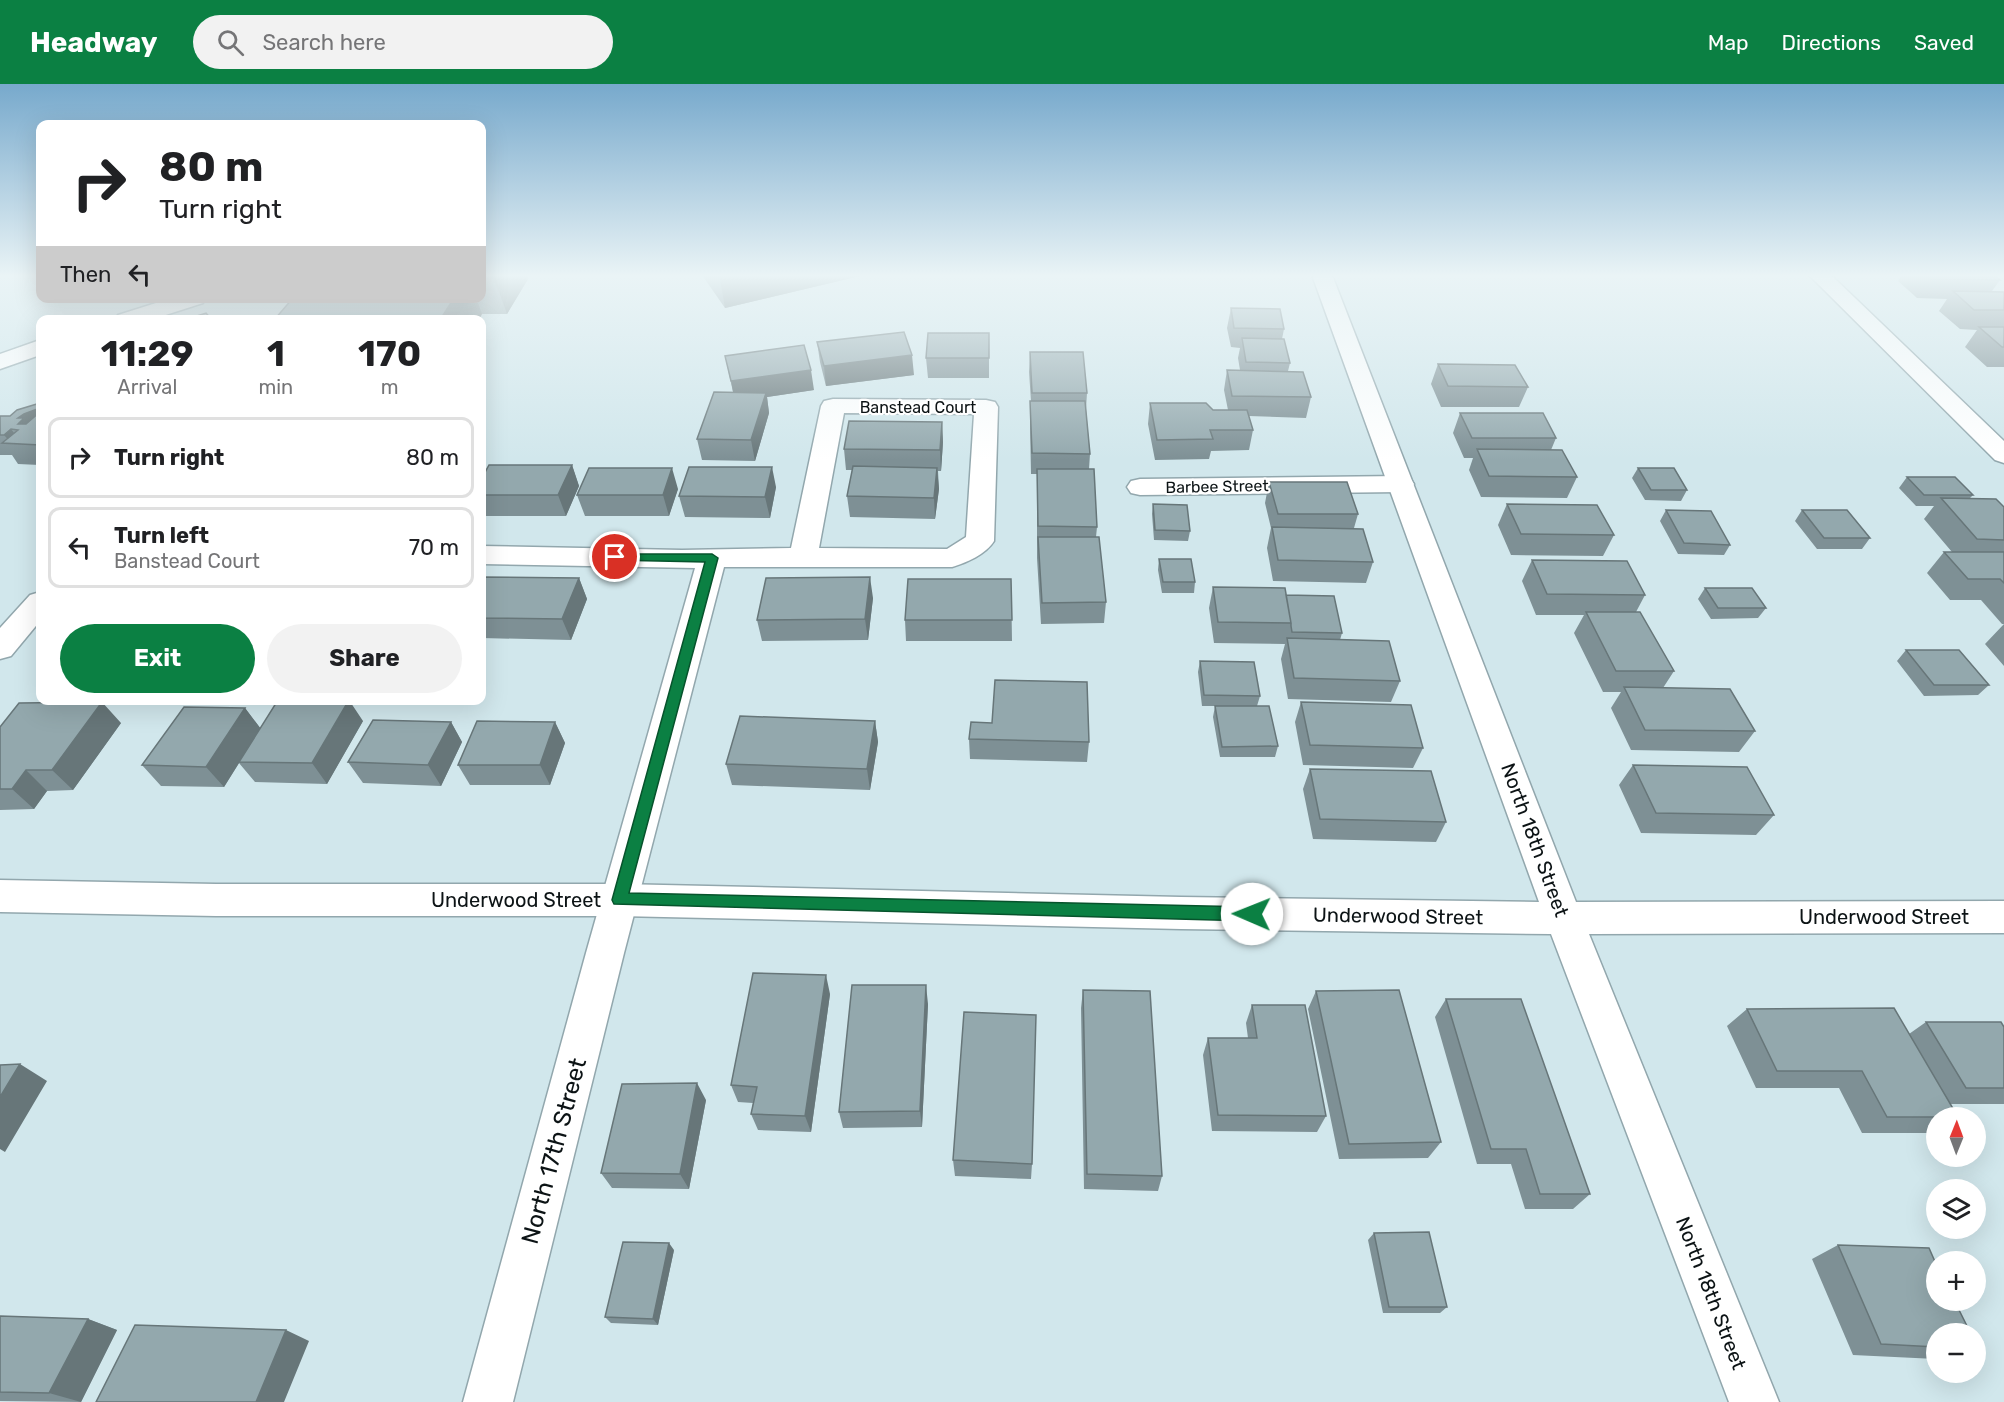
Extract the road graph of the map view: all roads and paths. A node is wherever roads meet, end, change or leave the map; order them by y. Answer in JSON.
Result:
{"nodes":[{"id":1,"x":1345,"y":337,"type":"edge"},
{"id":2,"x":1882,"y":337,"type":"edge"},
{"id":3,"x":36,"y":348,"type":"edge"},
{"id":4,"x":0,"y":362,"type":"edge"},
{"id":5,"x":2004,"y":455,"type":"edge"},
{"id":6,"x":1401,"y":484,"type":"junction"},
{"id":7,"x":1140,"y":487,"type":"dead end"},
{"id":8,"x":486,"y":555,"type":"edge"},
{"id":9,"x":803,"y":557,"type":"junction"},
{"id":10,"x":712,"y":558,"type":"junction"},
{"id":11,"x":36,"y":607,"type":"edge"},
{"id":12,"x":0,"y":648,"type":"edge"},
{"id":13,"x":0,"y":896,"type":"edge"},
{"id":14,"x":619,"y":900,"type":"junction"},
{"id":15,"x":2004,"y":917,"type":"edge"},
{"id":16,"x":1564,"y":918,"type":"junction"},
{"id":17,"x":488,"y":1402,"type":"edge"},
{"id":18,"x":1754,"y":1402,"type":"edge"}],
"edges":[{"from":1,"to":6,"type":"street","name":"North 18th Street"},
{"from":2,"to":5,"type":"street"},
{"from":3,"to":4,"type":"street"},
{"from":6,"to":7,"type":"street","name":"Barbee Street"},
{"from":6,"to":16,"type":"street","name":"North 18th Street"},
{"from":8,"to":10,"type":"street","name":"Banstead Court"},
{"from":9,"to":9,"type":"street","name":"Banstead Court"},
{"from":9,"to":10,"type":"street","name":"Banstead Court"},
{"from":10,"to":14,"type":"street","name":"North 17th Street"},
{"from":11,"to":12,"type":"street"},
{"from":13,"to":14,"type":"street","name":"Underwood Street"},
{"from":14,"to":16,"type":"street","name":"Underwood Street"},
{"from":14,"to":17,"type":"street","name":"North 17th Street"},
{"from":15,"to":16,"type":"street","name":"Underwood Street"},
{"from":16,"to":18,"type":"street","name":"North 18th Street"}]}
